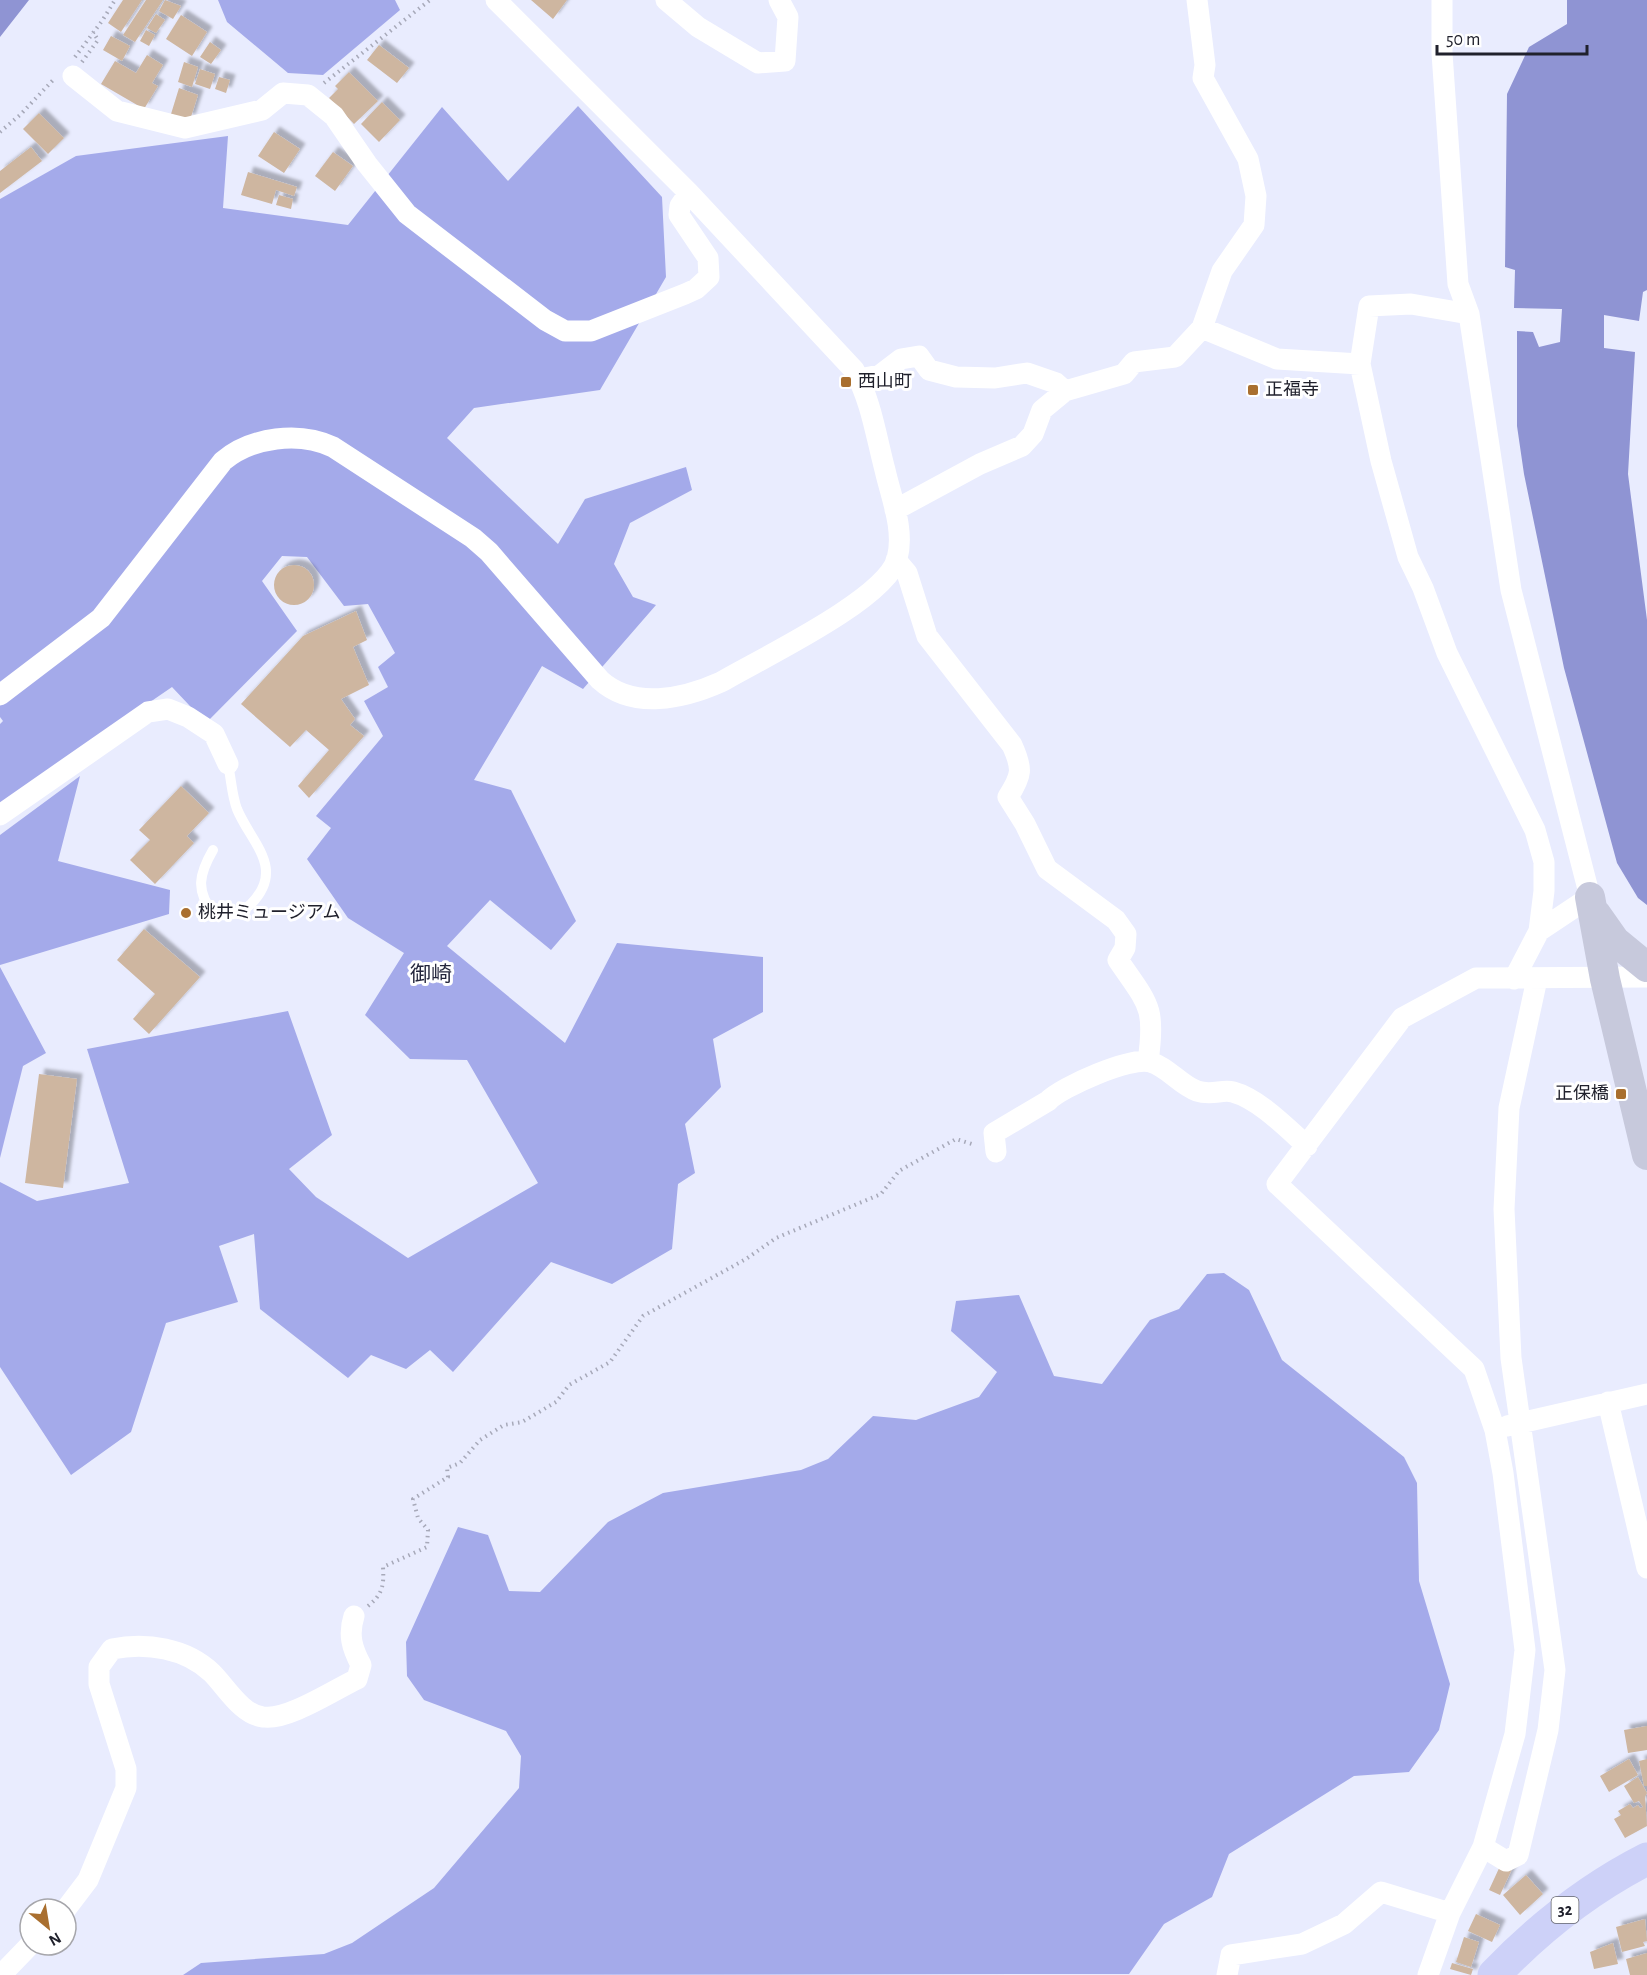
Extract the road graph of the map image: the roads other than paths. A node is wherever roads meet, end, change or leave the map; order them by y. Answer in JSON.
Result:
{"nodes":[{"id":1,"x":496,"y":0,"type":"edge"},
{"id":2,"x":666,"y":0,"type":"edge"},
{"id":3,"x":779,"y":0,"type":"edge"},
{"id":4,"x":1197,"y":0,"type":"edge"},
{"id":5,"x":1442,"y":0,"type":"edge"},
{"id":6,"x":73,"y":76,"type":"road end"},
{"id":7,"x":689,"y":193,"type":"junction"},
{"id":8,"x":1469,"y":314,"type":"junction"},
{"id":9,"x":1202,"y":328,"type":"junction"},
{"id":10,"x":1360,"y":364,"type":"junction"},
{"id":11,"x":859,"y":380,"type":"junction"},
{"id":12,"x":1065,"y":391,"type":"junction"},
{"id":13,"x":894,"y":510,"type":"junction"},
{"id":14,"x":896,"y":560,"type":"junction"},
{"id":15,"x":0,"y":695,"type":"edge"},
{"id":16,"x":228,"y":764,"type":"joint"},
{"id":17,"x":0,"y":814,"type":"edge"},
{"id":18,"x":213,"y":850,"type":"dead end"},
{"id":19,"x":1590,"y":897,"type":"junction"},
{"id":20,"x":1539,"y":931,"type":"junction"},
{"id":21,"x":1647,"y":967,"type":"edge"},
{"id":22,"x":1647,"y":977,"type":"edge"},
{"id":23,"x":1515,"y":979,"type":"junction"},
{"id":24,"x":1538,"y":979,"type":"junction"},
{"id":25,"x":1605,"y":979,"type":"junction"},
{"id":26,"x":1148,"y":1061,"type":"junction"},
{"id":27,"x":1307,"y":1146,"type":"junction"},
{"id":28,"x":996,"y":1152,"type":"road end"},
{"id":29,"x":1647,"y":1155,"type":"edge"},
{"id":30,"x":1647,"y":1394,"type":"edge"},
{"id":31,"x":1608,"y":1402,"type":"junction"},
{"id":32,"x":1520,"y":1421,"type":"junction"},
{"id":33,"x":1495,"y":1430,"type":"junction"},
{"id":34,"x":1647,"y":1568,"type":"edge"},
{"id":35,"x":354,"y":1616,"type":"road end"},
{"id":36,"x":1483,"y":1847,"type":"junction"},
{"id":37,"x":1647,"y":1859,"type":"edge"},
{"id":38,"x":1647,"y":1885,"type":"edge"},
{"id":39,"x":75,"y":1897,"type":"edge"},
{"id":40,"x":1450,"y":1913,"type":"junction"},
{"id":41,"x":18,"y":1957,"type":"edge"},
{"id":42,"x":1,"y":1975,"type":"edge"},
{"id":43,"x":1227,"y":1975,"type":"edge"},
{"id":44,"x":1428,"y":1975,"type":"edge"},
{"id":45,"x":1494,"y":1975,"type":"edge"},
{"id":46,"x":1523,"y":1975,"type":"edge"}],
"edges":[{"from":1,"to":7,"type":"street"},
{"from":2,"to":3,"type":"street"},
{"from":4,"to":9,"type":"street"},
{"from":5,"to":8,"type":"street"},
{"from":6,"to":7,"type":"street"},
{"from":7,"to":11,"type":"street"},
{"from":8,"to":10,"type":"street"},
{"from":8,"to":19,"type":"street"},
{"from":9,"to":10,"type":"street"},
{"from":9,"to":12,"type":"street"},
{"from":10,"to":20,"type":"street"},
{"from":11,"to":12,"type":"street"},
{"from":11,"to":13,"type":"street"},
{"from":12,"to":13,"type":"street"},
{"from":13,"to":14,"type":"street"},
{"from":14,"to":15,"type":"street"},
{"from":14,"to":26,"type":"street"},
{"from":16,"to":17,"type":"street"},
{"from":16,"to":18,"type":"lane"},
{"from":19,"to":20,"type":"street"},
{"from":19,"to":21,"type":"street"},
{"from":19,"to":25,"type":"street"},
{"from":20,"to":23,"type":"street"},
{"from":22,"to":25,"type":"street"},
{"from":23,"to":24,"type":"street"},
{"from":23,"to":27,"type":"street"},
{"from":24,"to":25,"type":"street"},
{"from":24,"to":32,"type":"street"},
{"from":25,"to":29,"type":"street"},
{"from":26,"to":27,"type":"street"},
{"from":26,"to":28,"type":"street"},
{"from":27,"to":33,"type":"street"},
{"from":30,"to":31,"type":"street"},
{"from":31,"to":32,"type":"street"},
{"from":31,"to":34,"type":"street"},
{"from":32,"to":33,"type":"street"},
{"from":32,"to":36,"type":"street"},
{"from":33,"to":36,"type":"street"},
{"from":35,"to":39,"type":"street"},
{"from":36,"to":40,"type":"street"},
{"from":37,"to":45,"type":"main road","number":"32"},
{"from":38,"to":46,"type":"main road","number":"32"},
{"from":40,"to":43,"type":"street"},
{"from":40,"to":44,"type":"street"},
{"from":41,"to":42,"type":"street"}]}
